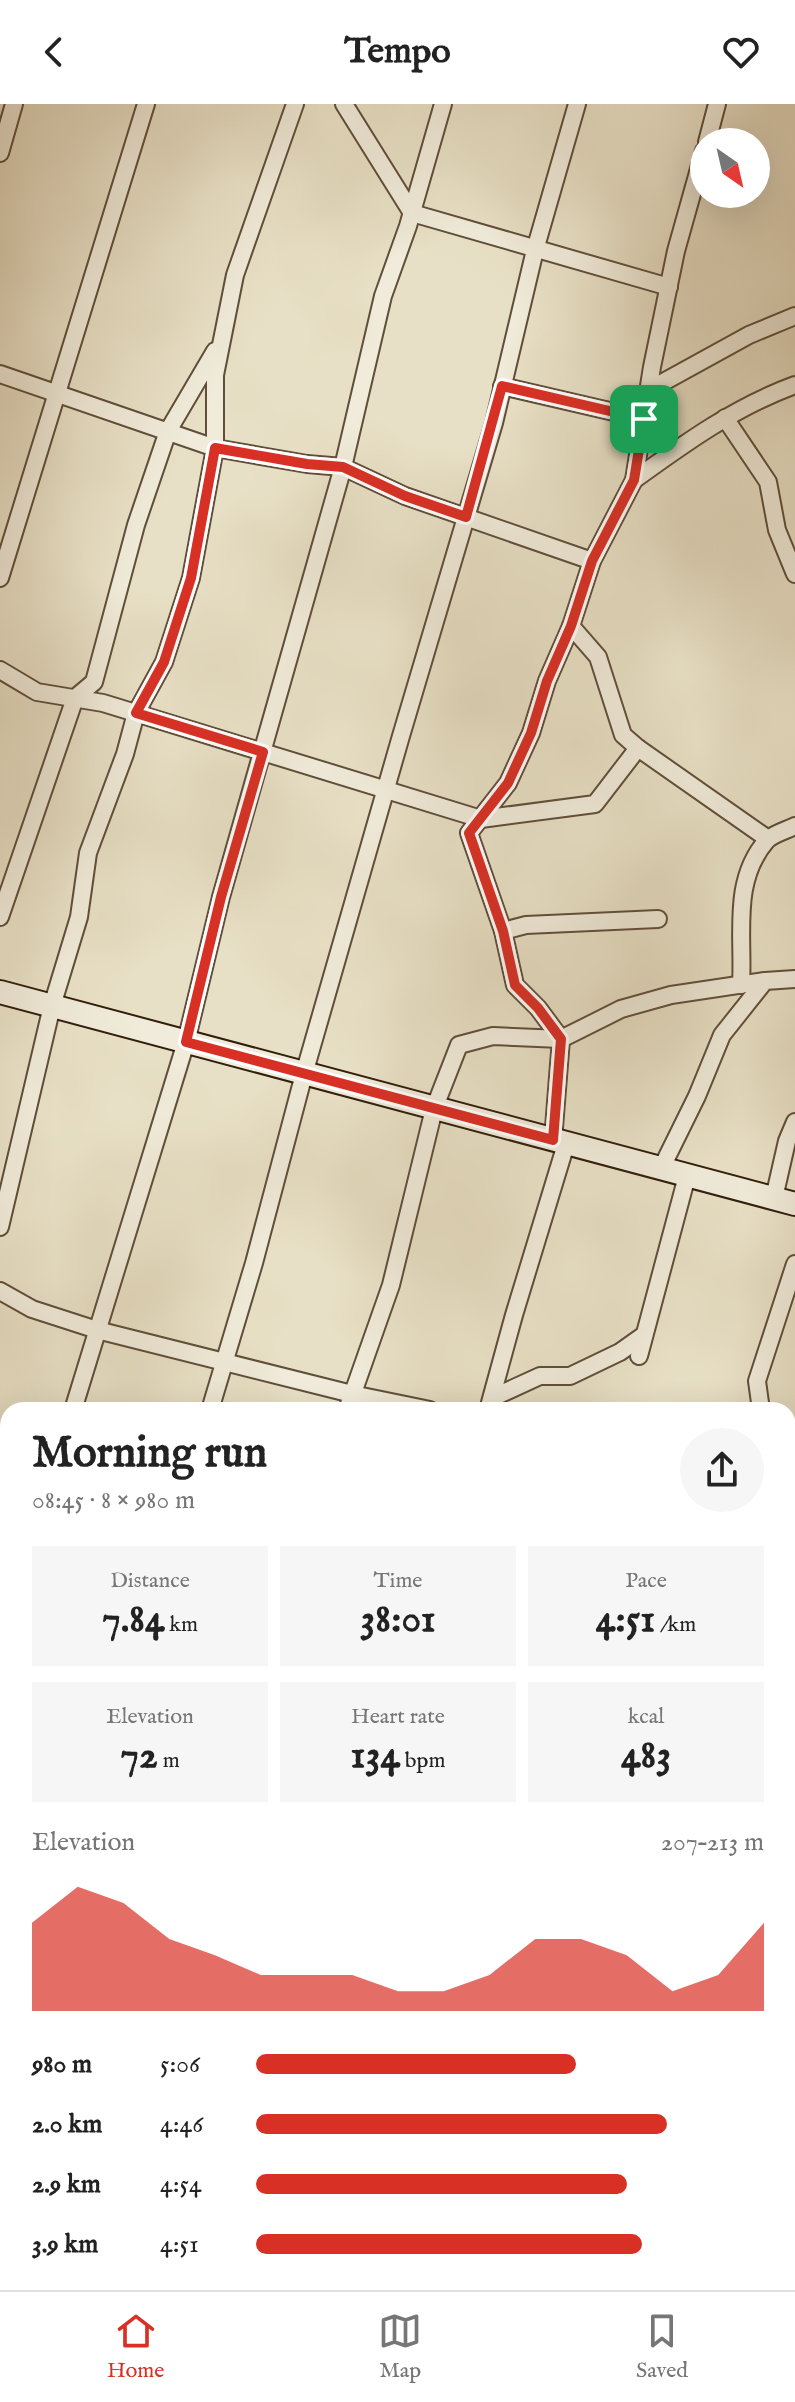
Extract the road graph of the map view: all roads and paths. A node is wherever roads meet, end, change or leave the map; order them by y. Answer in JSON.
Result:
{"nodes":[{"id":1,"x":14,"y":104,"type":"edge"},
{"id":2,"x":146,"y":104,"type":"edge"},
{"id":3,"x":295,"y":104,"type":"edge"},
{"id":4,"x":344,"y":104,"type":"edge"},
{"id":5,"x":443,"y":104,"type":"edge"},
{"id":6,"x":577,"y":104,"type":"edge"},
{"id":7,"x":717,"y":104,"type":"edge"},
{"id":8,"x":711,"y":128,"type":"edge"},
{"id":9,"x":0,"y":153,"type":"edge"},
{"id":10,"x":690,"y":205,"type":"edge"},
{"id":11,"x":412,"y":213,"type":"junction"},
{"id":12,"x":536,"y":248,"type":"junction"},
{"id":13,"x":669,"y":287,"type":"junction"},
{"id":14,"x":795,"y":316,"type":"edge"},
{"id":15,"x":223,"y":338,"type":"junction"},
{"id":16,"x":0,"y":374,"type":"edge"},
{"id":17,"x":795,"y":385,"type":"edge"},
{"id":18,"x":502,"y":386,"type":"junction"},
{"id":19,"x":649,"y":390,"type":"junction"},
{"id":20,"x":58,"y":392,"type":"junction"},
{"id":21,"x":725,"y":418,"type":"junction"},
{"id":22,"x":644,"y":419,"type":"junction"},
{"id":23,"x":168,"y":431,"type":"junction"},
{"id":24,"x":215,"y":448,"type":"junction"},
{"id":25,"x":343,"y":467,"type":"junction"},
{"id":26,"x":634,"y":480,"type":"junction"},
{"id":27,"x":466,"y":517,"type":"junction"},
{"id":28,"x":592,"y":561,"type":"junction"},
{"id":29,"x":795,"y":574,"type":"edge"},
{"id":30,"x":0,"y":578,"type":"edge"},
{"id":31,"x":571,"y":626,"type":"junction"},
{"id":32,"x":0,"y":670,"type":"edge"},
{"id":33,"x":75,"y":698,"type":"junction"},
{"id":34,"x":136,"y":713,"type":"junction"},
{"id":35,"x":638,"y":748,"type":"junction"},
{"id":36,"x":263,"y":752,"type":"junction"},
{"id":37,"x":386,"y":790,"type":"junction"},
{"id":38,"x":481,"y":819,"type":"junction"},
{"id":39,"x":795,"y":826,"type":"edge"},
{"id":40,"x":768,"y":839,"type":"junction"},
{"id":41,"x":0,"y":917,"type":"edge"},
{"id":42,"x":658,"y":919,"type":"dead end"},
{"id":43,"x":503,"y":931,"type":"junction"},
{"id":44,"x":795,"y":979,"type":"edge"},
{"id":45,"x":765,"y":981,"type":"junction"},
{"id":46,"x":741,"y":985,"type":"junction"},
{"id":47,"x":0,"y":992,"type":"edge"},
{"id":48,"x":52,"y":1006,"type":"junction"},
{"id":49,"x":561,"y":1039,"type":"junction"},
{"id":50,"x":186,"y":1042,"type":"junction"},
{"id":51,"x":304,"y":1074,"type":"junction"},
{"id":52,"x":434,"y":1109,"type":"junction"},
{"id":53,"x":795,"y":1122,"type":"edge"},
{"id":54,"x":560,"y":1142,"type":"junction"},
{"id":55,"x":661,"y":1169,"type":"junction"},
{"id":56,"x":687,"y":1176,"type":"junction"},
{"id":57,"x":784,"y":1201,"type":"edge"},
{"id":58,"x":0,"y":1227,"type":"edge"},
{"id":59,"x":795,"y":1264,"type":"edge"},
{"id":60,"x":0,"y":1291,"type":"edge"},
{"id":61,"x":97,"y":1330,"type":"junction"},
{"id":62,"x":644,"y":1335,"type":"junction"},
{"id":63,"x":639,"y":1356,"type":"dead end"},
{"id":64,"x":225,"y":1361,"type":"junction"},
{"id":65,"x":75,"y":1402,"type":"edge"},
{"id":66,"x":212,"y":1402,"type":"edge"},
{"id":67,"x":350,"y":1402,"type":"edge"},
{"id":68,"x":491,"y":1402,"type":"edge"},
{"id":69,"x":494,"y":1402,"type":"edge"},
{"id":70,"x":760,"y":1402,"type":"edge"}],
"edges":[{"from":1,"to":9,"type":"street"},
{"from":2,"to":20,"type":"street"},
{"from":3,"to":15,"type":"street"},
{"from":4,"to":11,"type":"street"},
{"from":5,"to":11,"type":"street"},
{"from":6,"to":12,"type":"street"},
{"from":7,"to":8,"type":"street"},
{"from":10,"to":13,"type":"street"},
{"from":11,"to":12,"type":"street"},
{"from":11,"to":25,"type":"street"},
{"from":12,"to":13,"type":"street"},
{"from":12,"to":18,"type":"street"},
{"from":13,"to":19,"type":"street"},
{"from":14,"to":19,"type":"street"},
{"from":15,"to":23,"type":"street"},
{"from":15,"to":24,"type":"street"},
{"from":16,"to":20,"type":"street"},
{"from":17,"to":21,"type":"street"},
{"from":18,"to":22,"type":"street"},
{"from":18,"to":27,"type":"street"},
{"from":19,"to":22,"type":"street"},
{"from":20,"to":23,"type":"street"},
{"from":20,"to":30,"type":"street"},
{"from":21,"to":26,"type":"street"},
{"from":21,"to":29,"type":"street"},
{"from":22,"to":26,"type":"street"},
{"from":23,"to":24,"type":"street"},
{"from":23,"to":33,"type":"street"},
{"from":24,"to":25,"type":"street"},
{"from":24,"to":34,"type":"street"},
{"from":25,"to":27,"type":"street"},
{"from":25,"to":36,"type":"street"},
{"from":26,"to":28,"type":"street"},
{"from":27,"to":28,"type":"street"},
{"from":27,"to":37,"type":"street"},
{"from":28,"to":31,"type":"street"},
{"from":31,"to":35,"type":"street"},
{"from":31,"to":38,"type":"street"},
{"from":32,"to":33,"type":"street"},
{"from":33,"to":34,"type":"street"},
{"from":33,"to":41,"type":"street"},
{"from":34,"to":36,"type":"street"},
{"from":34,"to":48,"type":"street"},
{"from":35,"to":38,"type":"street"},
{"from":35,"to":40,"type":"street"},
{"from":36,"to":37,"type":"street"},
{"from":36,"to":50,"type":"street"},
{"from":37,"to":38,"type":"street"},
{"from":37,"to":51,"type":"street"},
{"from":38,"to":43,"type":"street"},
{"from":39,"to":40,"type":"street"},
{"from":40,"to":46,"type":"street"},
{"from":42,"to":43,"type":"street"},
{"from":43,"to":49,"type":"street"},
{"from":44,"to":45,"type":"street"},
{"from":45,"to":46,"type":"street"},
{"from":45,"to":55,"type":"street"},
{"from":46,"to":49,"type":"street"},
{"from":47,"to":48,"type":"main road"},
{"from":48,"to":50,"type":"main road"},
{"from":48,"to":58,"type":"street"},
{"from":49,"to":52,"type":"street"},
{"from":49,"to":54,"type":"street"},
{"from":50,"to":51,"type":"main road"},
{"from":50,"to":61,"type":"street"},
{"from":51,"to":52,"type":"main road"},
{"from":51,"to":64,"type":"street"},
{"from":52,"to":54,"type":"main road"},
{"from":52,"to":67,"type":"street"},
{"from":53,"to":57,"type":"street"},
{"from":54,"to":55,"type":"main road"},
{"from":54,"to":68,"type":"street"},
{"from":55,"to":56,"type":"main road"},
{"from":56,"to":57,"type":"main road"},
{"from":56,"to":62,"type":"street"},
{"from":59,"to":70,"type":"street"},
{"from":60,"to":61,"type":"street"},
{"from":61,"to":64,"type":"street"},
{"from":61,"to":65,"type":"street"},
{"from":62,"to":63,"type":"street"},
{"from":62,"to":69,"type":"street"},
{"from":64,"to":66,"type":"street"},
{"from":64,"to":67,"type":"street"}]}
